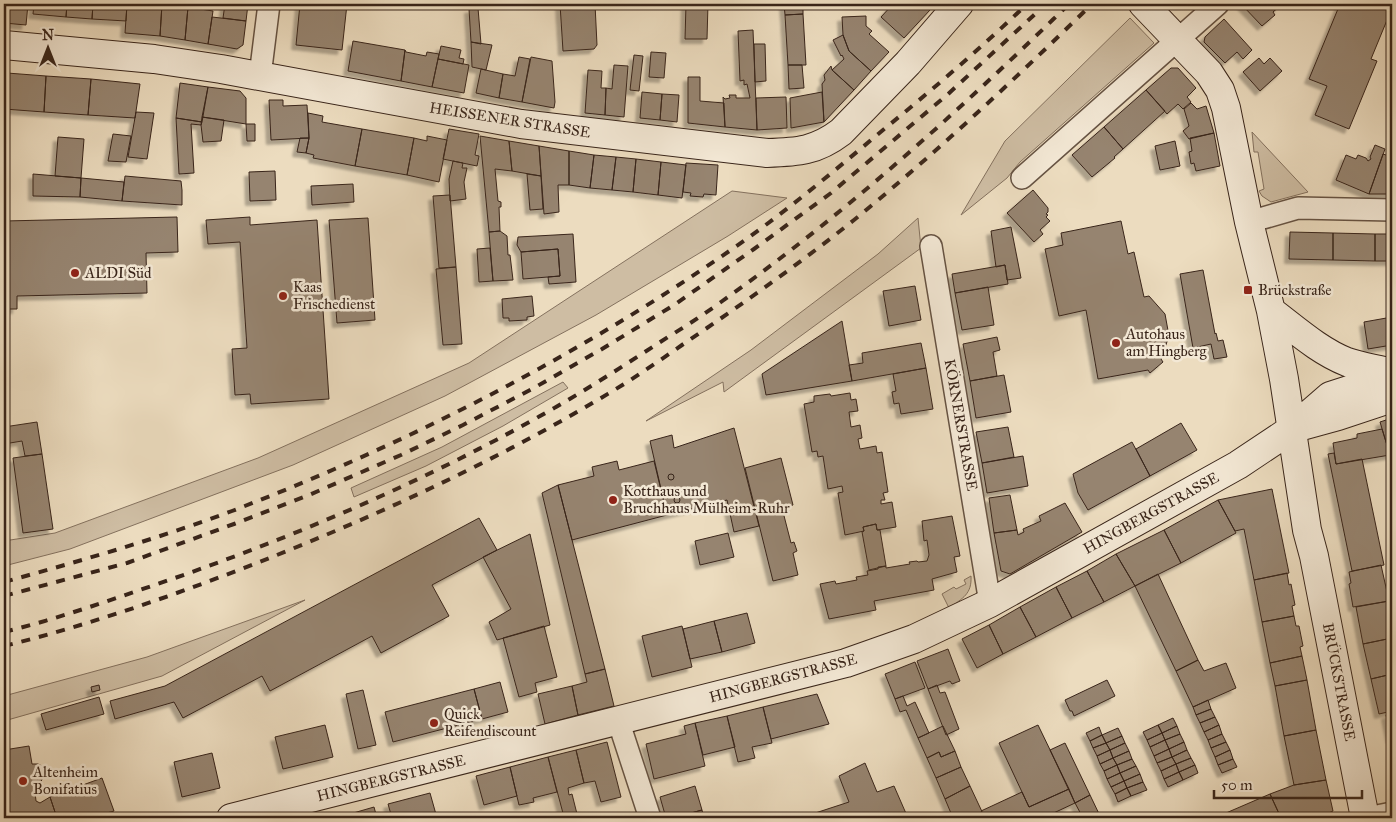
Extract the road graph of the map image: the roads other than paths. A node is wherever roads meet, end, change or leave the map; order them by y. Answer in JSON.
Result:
{"nodes":[{"id":1,"x":269,"y":4,"type":"edge"},
{"id":2,"x":959,"y":4,"type":"edge"},
{"id":3,"x":1143,"y":4,"type":"edge"},
{"id":4,"x":1218,"y":4,"type":"edge"},
{"id":5,"x":1177,"y":39,"type":"junction"},
{"id":6,"x":4,"y":44,"type":"edge"},
{"id":7,"x":260,"y":76,"type":"junction"},
{"id":8,"x":1022,"y":178,"type":"dead end"},
{"id":9,"x":1392,"y":210,"type":"edge"},
{"id":10,"x":1249,"y":222,"type":"junction"},
{"id":11,"x":930,"y":246,"type":"dead end"},
{"id":12,"x":1270,"y":311,"type":"junction"},
{"id":13,"x":1392,"y":375,"type":"edge"},
{"id":14,"x":1392,"y":398,"type":"edge"},
{"id":15,"x":1292,"y":429,"type":"junction"},
{"id":16,"x":990,"y":603,"type":"junction"},
{"id":17,"x":618,"y":720,"type":"junction"},
{"id":18,"x":1392,"y":813,"type":"edge"},
{"id":19,"x":260,"y":815,"type":"edge"},
{"id":20,"x":231,"y":818,"type":"edge"},
{"id":21,"x":650,"y":818,"type":"edge"},
{"id":22,"x":1366,"y":818,"type":"edge"}],
"edges":[{"from":1,"to":7,"type":"street"},
{"from":2,"to":7,"type":"street","name":"HEISSENER STRASSE"},
{"from":3,"to":5,"type":"street","name":"BRÜCKSTRASSE"},
{"from":4,"to":5,"type":"street"},
{"from":5,"to":8,"type":"street"},
{"from":5,"to":10,"type":"street","name":"BRÜCKSTRASSE"},
{"from":6,"to":7,"type":"street","name":"HEISSENER STRASSE"},
{"from":9,"to":10,"type":"street"},
{"from":10,"to":12,"type":"street","name":"BRÜCKSTRASSE"},
{"from":11,"to":16,"type":"street","name":"KÖRNERSTRASSE"},
{"from":12,"to":13,"type":"street"},
{"from":12,"to":15,"type":"street","name":"BRÜCKSTRASSE"},
{"from":13,"to":15,"type":"street","name":"HINGBERGSTRASSE"},
{"from":14,"to":15,"type":"street","name":"HINGBERGSTRASSE"},
{"from":15,"to":16,"type":"street","name":"HINGBERGSTRASSE"},
{"from":15,"to":22,"type":"street","name":"BRÜCKSTRASSE"},
{"from":16,"to":17,"type":"street","name":"HINGBERGSTRASSE"},
{"from":17,"to":19,"type":"street","name":"HINGBERGSTRASSE"},
{"from":17,"to":21,"type":"street"},
{"from":18,"to":22,"type":"street"},
{"from":19,"to":20,"type":"street","name":"HINGBERGSTRASSE"}]}
